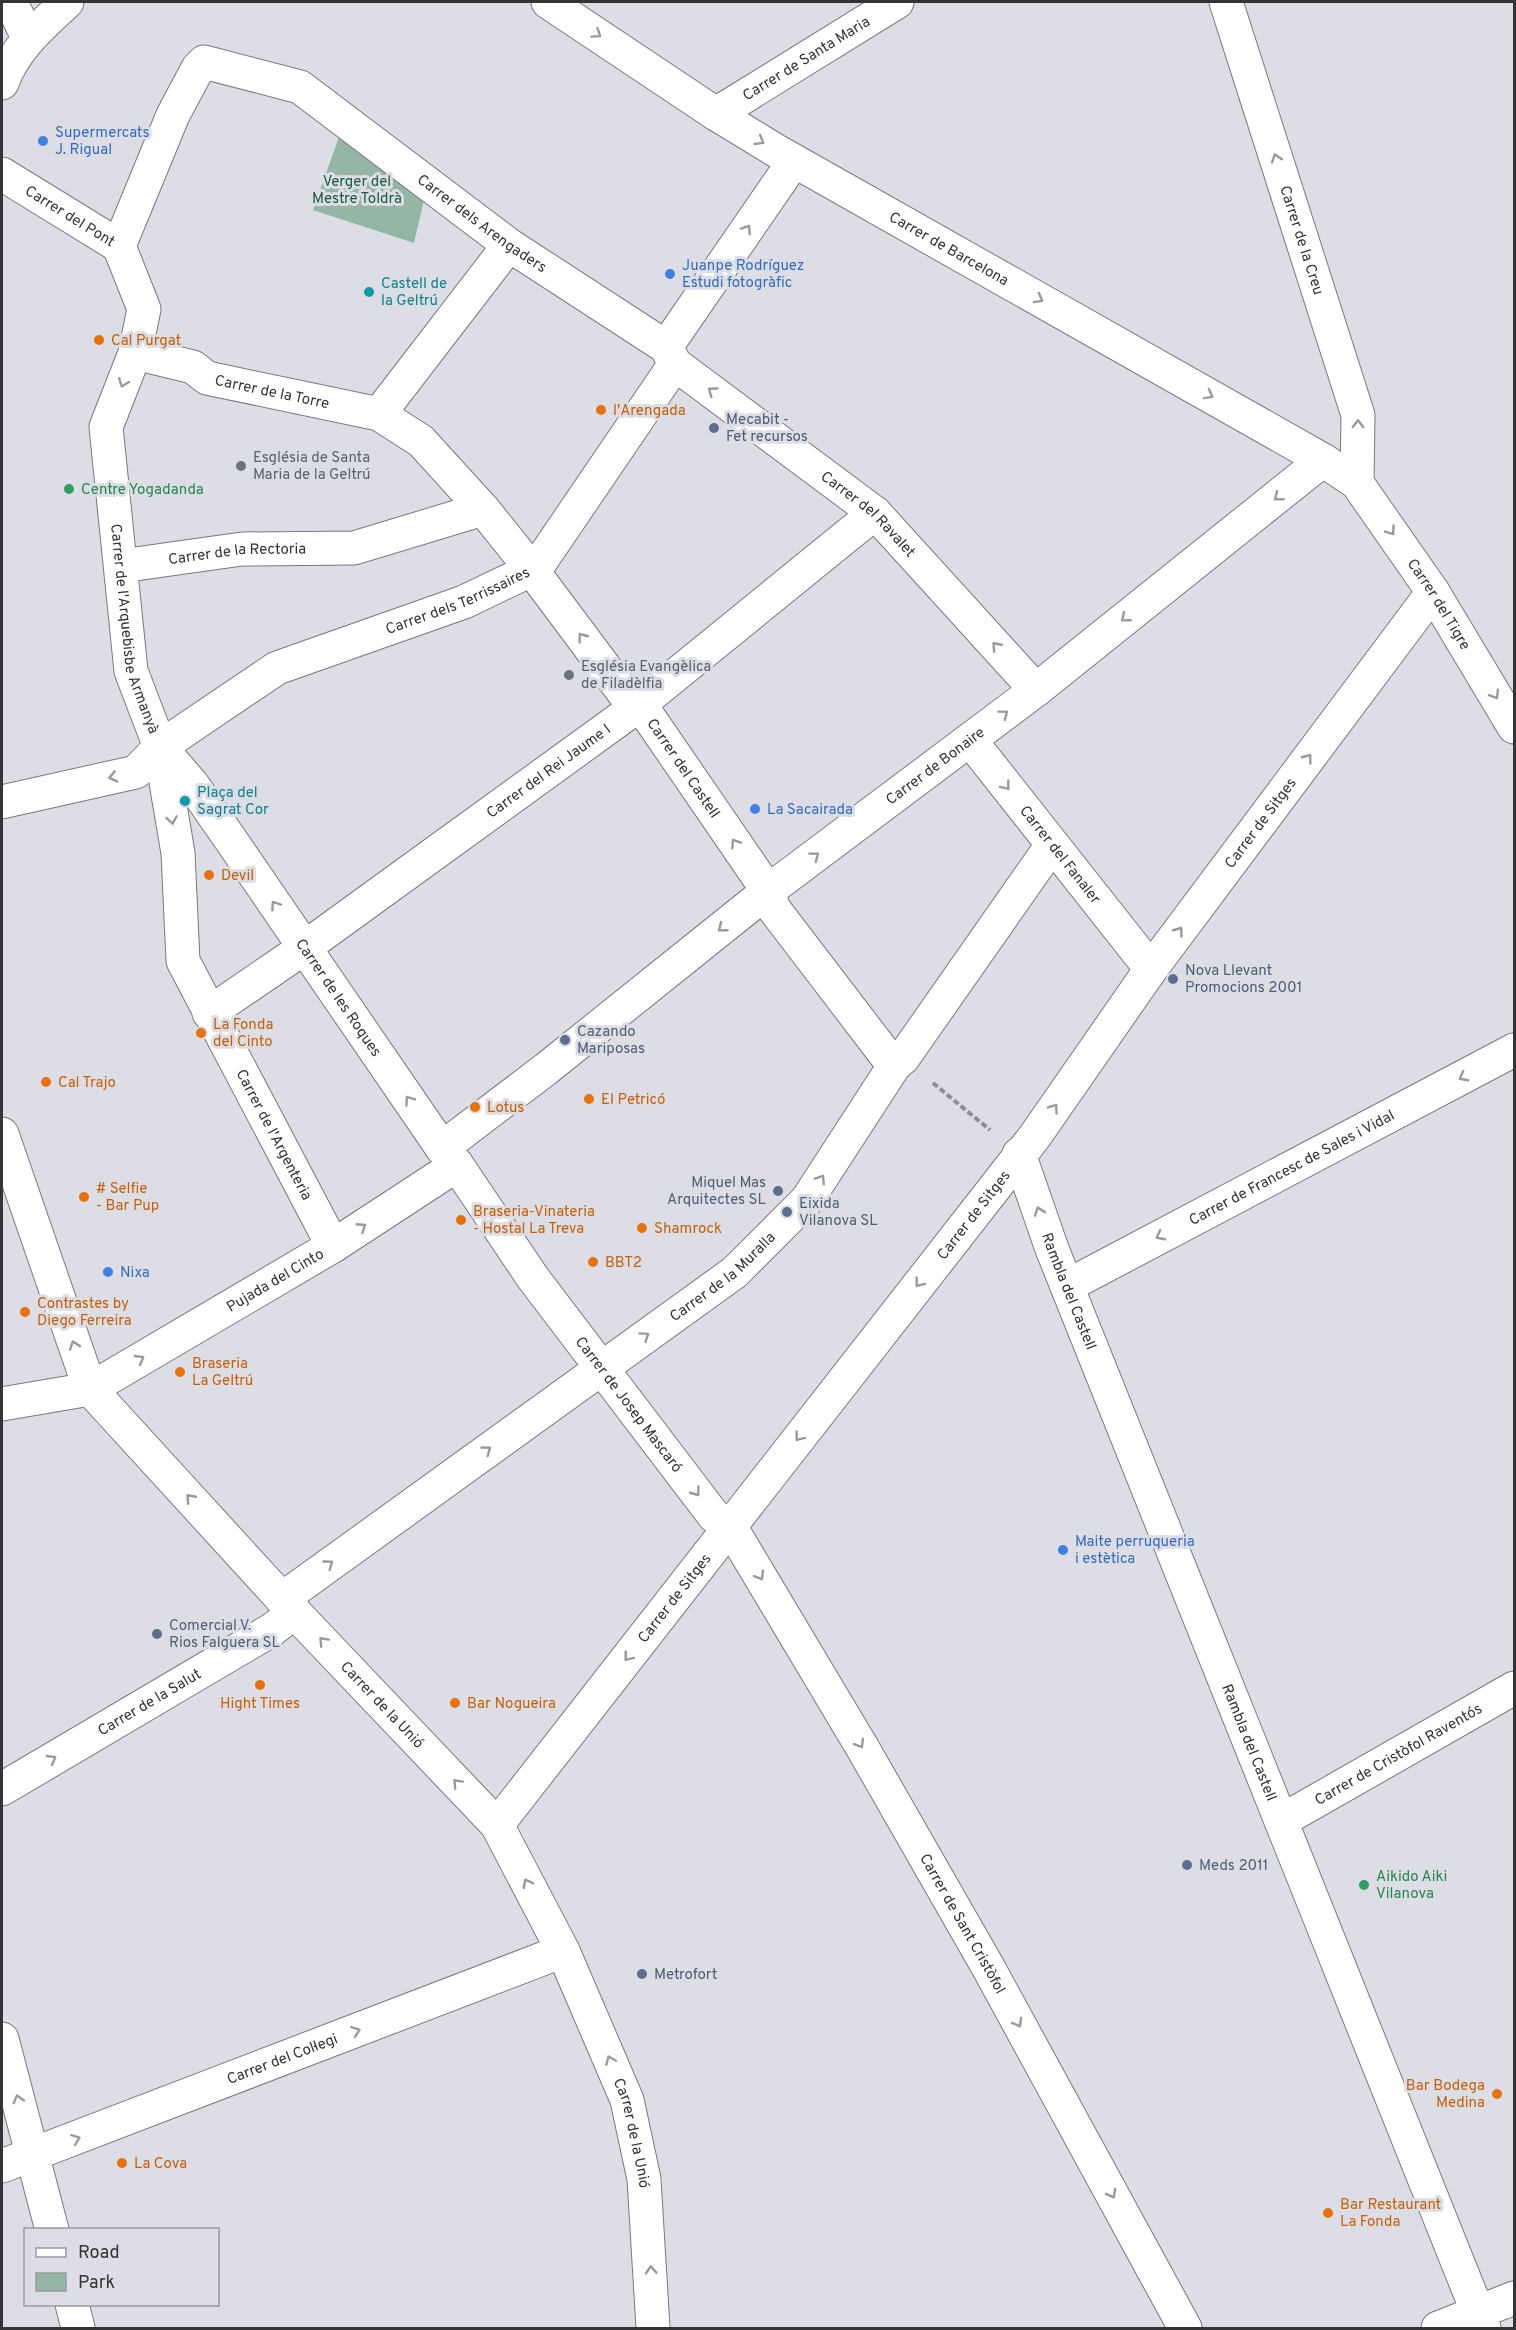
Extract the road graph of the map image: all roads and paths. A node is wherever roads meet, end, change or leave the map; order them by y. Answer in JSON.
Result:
{"nodes":[{"id":1,"x":12,"y":2,"type":"edge"},
{"id":2,"x":67,"y":2,"type":"edge"},
{"id":3,"x":548,"y":2,"type":"edge"},
{"id":4,"x":897,"y":2,"type":"edge"},
{"id":5,"x":1226,"y":2,"type":"edge"},
{"id":6,"x":28,"y":38,"type":"junction"},
{"id":7,"x":3,"y":76,"type":"edge"},
{"id":8,"x":716,"y":114,"type":"junction"},
{"id":9,"x":794,"y":161,"type":"junction"},
{"id":10,"x":2,"y":174,"type":"edge"},
{"id":11,"x":509,"y":245,"type":"junction"},
{"id":12,"x":124,"y":257,"type":"junction"},
{"id":13,"x":135,"y":353,"type":"junction"},
{"id":14,"x":671,"y":356,"type":"junction"},
{"id":15,"x":379,"y":414,"type":"junction"},
{"id":16,"x":1323,"y":460,"type":"junction"},
{"id":17,"x":1357,"y":483,"type":"junction"},
{"id":18,"x":483,"y":509,"type":"junction"},
{"id":19,"x":875,"y":513,"type":"junction"},
{"id":20,"x":121,"y":566,"type":"junction"},
{"id":21,"x":532,"y":570,"type":"junction"},
{"id":22,"x":1432,"y":592,"type":"junction"},
{"id":23,"x":1036,"y":690,"type":"junction"},
{"id":24,"x":635,"y":708,"type":"junction"},
{"id":25,"x":1515,"y":727,"type":"edge"},
{"id":26,"x":970,"y":740,"type":"junction"},
{"id":27,"x":160,"y":747,"type":"junction"},
{"id":28,"x":2,"y":802,"type":"edge"},
{"id":29,"x":1052,"y":845,"type":"junction"},
{"id":30,"x":768,"y":891,"type":"junction"},
{"id":31,"x":304,"y":948,"type":"junction"},
{"id":32,"x":1151,"y":969,"type":"junction"},
{"id":33,"x":209,"y":1013,"type":"junction"},
{"id":34,"x":1515,"y":1050,"type":"edge"},
{"id":35,"x":898,"y":1062,"type":"junction"},
{"id":36,"x":546,"y":1069,"type":"joint"},
{"id":37,"x":2,"y":1134,"type":"edge"},
{"id":38,"x":1019,"y":1154,"type":"junction"},
{"id":39,"x":450,"y":1156,"type":"junction"},
{"id":40,"x":333,"y":1246,"type":"junction"},
{"id":41,"x":533,"y":1278,"type":"joint"},
{"id":42,"x":1067,"y":1286,"type":"junction"},
{"id":43,"x":601,"y":1367,"type":"junction"},
{"id":44,"x":90,"y":1389,"type":"junction"},
{"id":45,"x":2,"y":1404,"type":"edge"},
{"id":46,"x":730,"y":1526,"type":"junction"},
{"id":47,"x":288,"y":1605,"type":"junction"},
{"id":48,"x":1515,"y":1688,"type":"edge"},
{"id":49,"x":2,"y":1789,"type":"edge"},
{"id":50,"x":1281,"y":1821,"type":"junction"},
{"id":51,"x":497,"y":1825,"type":"junction"},
{"id":52,"x":563,"y":1952,"type":"junction"},
{"id":53,"x":2,"y":2038,"type":"edge"},
{"id":54,"x":33,"y":2156,"type":"junction"},
{"id":55,"x":2,"y":2166,"type":"edge"},
{"id":56,"x":52,"y":2228,"type":"edge"},
{"id":57,"x":1515,"y":2298,"type":"edge"},
{"id":58,"x":72,"y":2306,"type":"edge"},
{"id":59,"x":1481,"y":2321,"type":"edge"},
{"id":60,"x":78,"y":2328,"type":"edge"},
{"id":61,"x":653,"y":2328,"type":"edge"},
{"id":62,"x":1185,"y":2328,"type":"edge"},
{"id":63,"x":1438,"y":2328,"type":"edge"}],
"edges":[{"from":1,"to":6,"type":"street"},
{"from":2,"to":6,"type":"street"},
{"from":3,"to":8,"type":"street","name":"Carrer de Barcelona","one_way":true},
{"from":4,"to":8,"type":"street","name":"Carrer de Santa Maria"},
{"from":17,"to":5,"type":"street","name":"Carrer de la Creu","one_way":true},
{"from":6,"to":7,"type":"street"},
{"from":8,"to":9,"type":"street","name":"Carrer de Barcelona","one_way":true},
{"from":14,"to":9,"type":"street","name":"Carrer dels Terrissaires","one_way":true},
{"from":9,"to":16,"type":"street","name":"Carrer de Barcelona","one_way":true},
{"from":10,"to":12,"type":"street","name":"Carrer del Pont"},
{"from":11,"to":12,"type":"street","name":"Carrer dels Arengaders"},
{"from":11,"to":14,"type":"street","name":"Carrer dels Arengaders"},
{"from":11,"to":15,"type":"street"},
{"from":12,"to":13,"type":"street","name":"Carrer de l'Arquebisbe Armanyà"},
{"from":13,"to":15,"type":"street","name":"Carrer de la Torre"},
{"from":13,"to":20,"type":"street","name":"Carrer de l'Arquebisbe Armanyà","one_way":true},
{"from":19,"to":14,"type":"street","name":"Carrer del Ravalet","one_way":true},
{"from":14,"to":21,"type":"street","name":"Carrer dels Terrissaires"},
{"from":15,"to":18,"type":"street","name":"Carrer del Castell"},
{"from":16,"to":17,"type":"street","name":"Carrer de Barcelona"},
{"from":16,"to":23,"type":"street","name":"Carrer de Bonaire","one_way":true},
{"from":17,"to":22,"type":"street","name":"Carrer del Tigre","one_way":true},
{"from":18,"to":20,"type":"street","name":"Carrer de la Rectoria"},
{"from":18,"to":21,"type":"street","name":"Carrer del Castell"},
{"from":23,"to":19,"type":"street","name":"Carrer del Ravalet","one_way":true},
{"from":19,"to":24,"type":"street","name":"Carrer del Rei Jaume I"},
{"from":20,"to":27,"type":"street","name":"Carrer de l'Arquebisbe Armanyà"},
{"from":24,"to":21,"type":"street","name":"Carrer del Castell","one_way":true},
{"from":21,"to":27,"type":"street","name":"Carrer dels Terrissaires"},
{"from":22,"to":25,"type":"street","name":"Carrer del Tigre","one_way":true},
{"from":32,"to":22,"type":"street","name":"Carrer de Sitges","one_way":true},
{"from":26,"to":23,"type":"street","name":"Carrer de Bonaire","one_way":true},
{"from":30,"to":24,"type":"street","name":"Carrer del Castell","one_way":true},
{"from":24,"to":31,"type":"street","name":"Carrer del Rei Jaume I"},
{"from":26,"to":29,"type":"street","name":"Carrer del Fanaler","one_way":true},
{"from":30,"to":26,"type":"street","name":"Carrer de Bonaire","one_way":true},
{"from":27,"to":28,"type":"street","name":"Carrer dels Terrissaires","one_way":true},
{"from":31,"to":27,"type":"street","name":"Carrer de les Roques","one_way":true},
{"from":27,"to":33,"type":"street","name":"Carrer de l'Argenteria","one_way":true},
{"from":29,"to":32,"type":"street","name":"Carrer del Fanaler"},
{"from":29,"to":35,"type":"street","name":"Carrer de la Muralla"},
{"from":30,"to":35,"type":"street","name":"Carrer del Castell"},
{"from":30,"to":36,"type":"street","name":"Carrer de Bonaire","one_way":true},
{"from":31,"to":33,"type":"street","name":"Carrer del Rei Jaume I"},
{"from":39,"to":31,"type":"street","name":"Carrer de les Roques","one_way":true},
{"from":38,"to":32,"type":"street","name":"Carrer de Sitges","one_way":true},
{"from":33,"to":40,"type":"street","name":"Carrer de l'Argenteria"},
{"from":34,"to":42,"type":"street","name":"Carrer de Francesc de Sales i Vidal","one_way":true},
{"from":35,"to":38,"type":"path"},
{"from":43,"to":35,"type":"street","name":"Carrer de la Muralla","one_way":true},
{"from":36,"to":39,"type":"street","name":"Pujada del Cinto"},
{"from":44,"to":37,"type":"street","name":"Carrer de la Unió","one_way":true},
{"from":42,"to":38,"type":"street","name":"Rambla del Castell","one_way":true},
{"from":38,"to":46,"type":"street","name":"Carrer de Sitges","one_way":true},
{"from":40,"to":39,"type":"street","name":"Pujada del Cinto","one_way":true},
{"from":39,"to":41,"type":"street","name":"Carrer de les Roques"},
{"from":44,"to":40,"type":"street","name":"Pujada del Cinto","one_way":true},
{"from":41,"to":43,"type":"street","name":"Carrer de Josep Mascaró"},
{"from":42,"to":50,"type":"street","name":"Rambla del Castell"},
{"from":43,"to":46,"type":"street","name":"Carrer de Josep Mascaró","one_way":true},
{"from":47,"to":43,"type":"street","name":"Carrer de la Muralla","one_way":true},
{"from":44,"to":45,"type":"street"},
{"from":47,"to":44,"type":"street","name":"Carrer de la Unió","one_way":true},
{"from":46,"to":51,"type":"street","name":"Carrer de Sitges","one_way":true},
{"from":46,"to":62,"type":"street","name":"Carrer de Sant Cristòfol","one_way":true},
{"from":49,"to":47,"type":"street","name":"Carrer de la Salut","one_way":true},
{"from":51,"to":47,"type":"street","name":"Carrer de la Unió","one_way":true},
{"from":48,"to":50,"type":"street","name":"Carrer de Cristòfol Raventós"},
{"from":50,"to":59,"type":"street","name":"Rambla del Castell"},
{"from":52,"to":51,"type":"street","name":"Carrer de la Unió","one_way":true},
{"from":54,"to":52,"type":"street","name":"Carrer del Col·legi","one_way":true},
{"from":61,"to":52,"type":"street","name":"Carrer de la Unió","one_way":true},
{"from":54,"to":53,"type":"street","one_way":true},
{"from":54,"to":55,"type":"street","name":"Carrer del Col·legi"},
{"from":54,"to":56,"type":"street"},
{"from":57,"to":59,"type":"street"},
{"from":58,"to":60,"type":"street"},
{"from":59,"to":63,"type":"street"}]}
